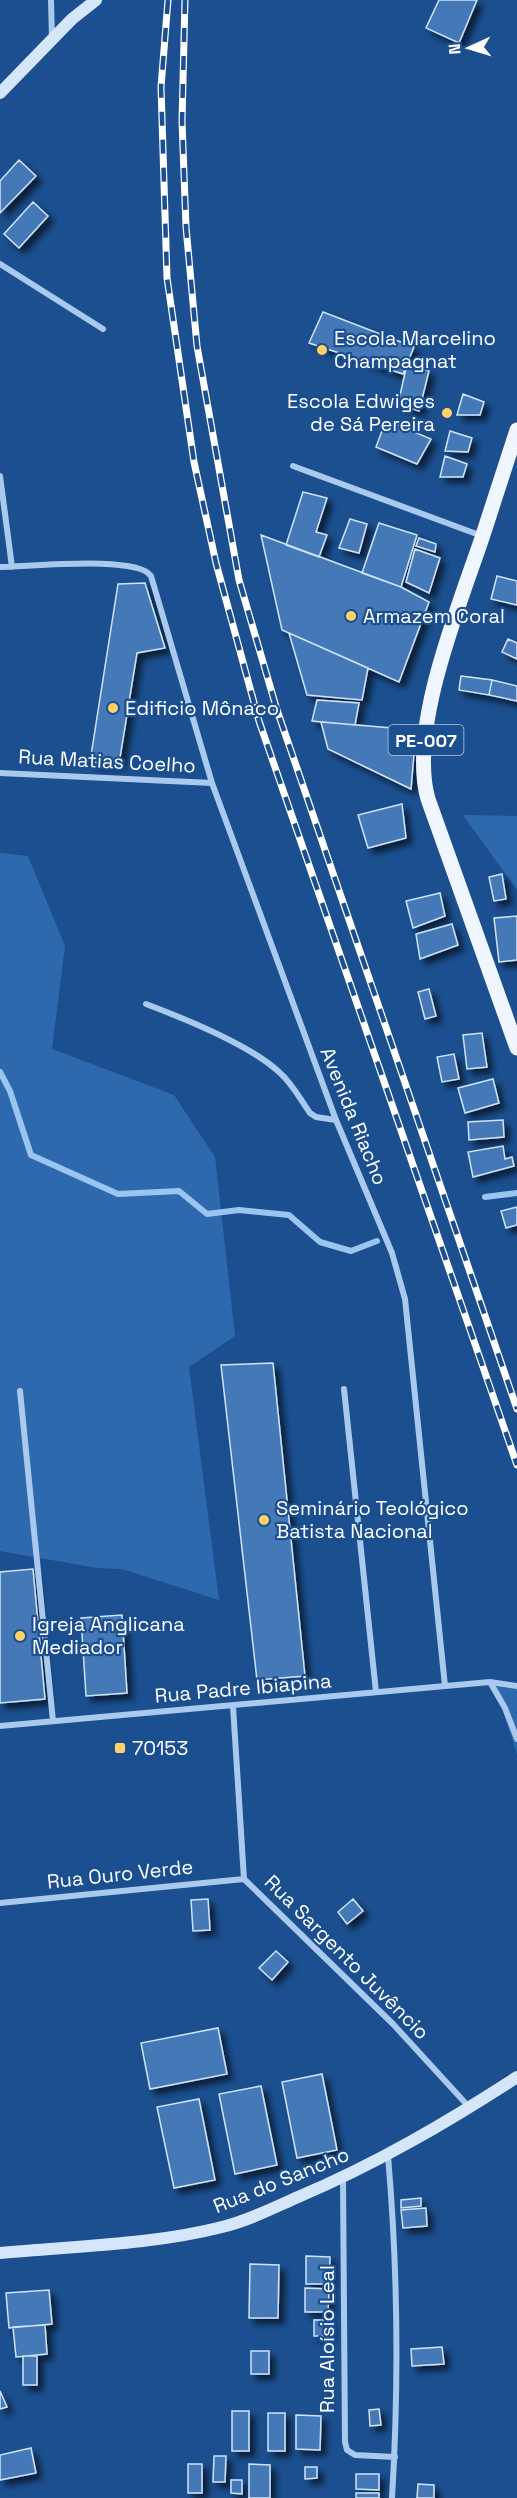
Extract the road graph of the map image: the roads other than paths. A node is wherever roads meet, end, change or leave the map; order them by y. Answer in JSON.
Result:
{"nodes":[{"id":1,"x":51,"y":0,"type":"edge"},
{"id":2,"x":96,"y":0,"type":"edge"},
{"id":3,"x":52,"y":39,"type":"junction"},
{"id":4,"x":0,"y":93,"type":"edge"},
{"id":5,"x":0,"y":264,"type":"edge"},
{"id":6,"x":103,"y":329,"type":"dead end"},
{"id":7,"x":517,"y":430,"type":"edge"},
{"id":8,"x":293,"y":466,"type":"dead end"},
{"id":9,"x":0,"y":476,"type":"edge"},
{"id":10,"x":483,"y":536,"type":"junction"},
{"id":11,"x":0,"y":567,"type":"edge"},
{"id":12,"x":12,"y":567,"type":"junction"},
{"id":13,"x":0,"y":773,"type":"edge"},
{"id":14,"x":212,"y":783,"type":"junction"},
{"id":15,"x":146,"y":1004,"type":"dead end"},
{"id":16,"x":517,"y":1048,"type":"edge"},
{"id":17,"x":336,"y":1120,"type":"junction"},
{"id":18,"x":344,"y":1389,"type":"dead end"},
{"id":19,"x":20,"y":1391,"type":"dead end"},
{"id":20,"x":490,"y":1682,"type":"junction"},
{"id":21,"x":445,"y":1686,"type":"junction"},
{"id":22,"x":517,"y":1686,"type":"edge"},
{"id":23,"x":376,"y":1692,"type":"junction"},
{"id":24,"x":233,"y":1706,"type":"junction"},
{"id":25,"x":53,"y":1721,"type":"junction"},
{"id":26,"x":0,"y":1726,"type":"edge"},
{"id":27,"x":517,"y":1739,"type":"edge"},
{"id":28,"x":244,"y":1879,"type":"junction"},
{"id":29,"x":0,"y":1903,"type":"edge"},
{"id":30,"x":517,"y":2077,"type":"edge"},
{"id":31,"x":470,"y":2108,"type":"junction"},
{"id":32,"x":388,"y":2156,"type":"junction"},
{"id":33,"x":343,"y":2178,"type":"junction"},
{"id":34,"x":0,"y":2253,"type":"edge"},
{"id":35,"x":395,"y":2457,"type":"junction"},
{"id":36,"x":392,"y":2498,"type":"edge"}],
"edges":[{"from":1,"to":3,"type":"street"},
{"from":2,"to":3,"type":"street"},
{"from":3,"to":4,"type":"street"},
{"from":5,"to":6,"type":"street"},
{"from":7,"to":10,"type":"main road","number":"PE-007"},
{"from":8,"to":10,"type":"street"},
{"from":9,"to":12,"type":"street"},
{"from":10,"to":16,"type":"main road","number":"PE-007"},
{"from":11,"to":12,"type":"street"},
{"from":12,"to":14,"type":"street","name":"Avenida Riacho"},
{"from":13,"to":14,"type":"street","name":"Rua Matias Coelho"},
{"from":14,"to":17,"type":"street","name":"Avenida Riacho"},
{"from":15,"to":17,"type":"street"},
{"from":17,"to":21,"type":"street","name":"Avenida Riacho"},
{"from":18,"to":23,"type":"street"},
{"from":19,"to":25,"type":"street"},
{"from":20,"to":21,"type":"street","name":"Rua Padre Ibiapina"},
{"from":20,"to":22,"type":"street","name":"Rua Padre Ibiapina"},
{"from":20,"to":27,"type":"street"},
{"from":21,"to":23,"type":"street","name":"Rua Padre Ibiapina"},
{"from":23,"to":24,"type":"street","name":"Rua Padre Ibiapina"},
{"from":24,"to":25,"type":"street","name":"Rua Padre Ibiapina"},
{"from":24,"to":28,"type":"street","name":"Rua Sargento Juvêncio"},
{"from":25,"to":26,"type":"street","name":"Rua Padre Ibiapina"},
{"from":28,"to":29,"type":"street","name":"Rua Ouro Verde"},
{"from":28,"to":31,"type":"street","name":"Rua Sargento Juvêncio"},
{"from":30,"to":31,"type":"street","name":"Rua do Sancho"},
{"from":31,"to":32,"type":"street","name":"Rua do Sancho"},
{"from":32,"to":33,"type":"street","name":"Rua do Sancho"},
{"from":32,"to":35,"type":"street"},
{"from":33,"to":34,"type":"street","name":"Rua do Sancho"},
{"from":33,"to":35,"type":"street","name":"Rua Aloísio Leal"},
{"from":35,"to":36,"type":"street"}]}
